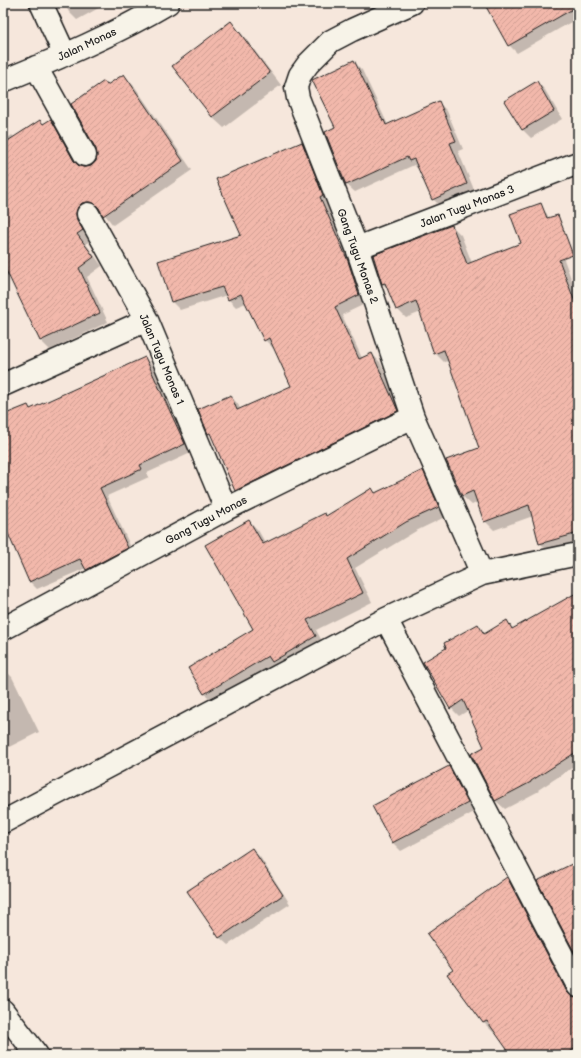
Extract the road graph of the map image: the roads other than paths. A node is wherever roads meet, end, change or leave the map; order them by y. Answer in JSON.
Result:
{"nodes":[{"id":1,"x":41,"y":3,"type":"edge"},
{"id":2,"x":168,"y":3,"type":"edge"},
{"id":3,"x":412,"y":3,"type":"edge"},
{"id":4,"x":65,"y":55,"type":"junction"},
{"id":5,"x":36,"y":67,"type":"junction"},
{"id":6,"x":3,"y":80,"type":"edge"},
{"id":7,"x":85,"y":155,"type":"dead end"},
{"id":8,"x":578,"y":163,"type":"edge"},
{"id":9,"x":88,"y":214,"type":"dead end"},
{"id":10,"x":357,"y":248,"type":"junction"},
{"id":11,"x":147,"y":320,"type":"junction"},
{"id":12,"x":3,"y":385,"type":"edge"},
{"id":13,"x":413,"y":416,"type":"junction"},
{"id":14,"x":226,"y":508,"type":"junction"},
{"id":15,"x":578,"y":554,"type":"edge"},
{"id":16,"x":482,"y":574,"type":"junction"},
{"id":17,"x":386,"y":619,"type":"junction"},
{"id":18,"x":3,"y":629,"type":"edge"},
{"id":19,"x":3,"y":822,"type":"edge"},
{"id":20,"x":578,"y":986,"type":"edge"},
{"id":21,"x":3,"y":1010,"type":"edge"},
{"id":22,"x":37,"y":1055,"type":"edge"}],
"edges":[{"from":1,"to":4,"type":"street"},
{"from":2,"to":4,"type":"street","name":"Jalan Monas"},
{"from":3,"to":10,"type":"street","name":"Gang Tugu Monas 2"},
{"from":4,"to":5,"type":"street","name":"Jalan Monas"},
{"from":5,"to":6,"type":"street","name":"Jalan Monas"},
{"from":5,"to":7,"type":"street"},
{"from":8,"to":10,"type":"street","name":"Jalan Tugu Monas 3"},
{"from":9,"to":11,"type":"street","name":"Jalan Tugu Monas 1"},
{"from":10,"to":13,"type":"street","name":"Gang Tugu Monas 2"},
{"from":11,"to":12,"type":"street"},
{"from":11,"to":14,"type":"street","name":"Jalan Tugu Monas 1"},
{"from":13,"to":14,"type":"street","name":"Gang Tugu Monas"},
{"from":13,"to":16,"type":"street","name":"Gang Tugu Monas 2"},
{"from":14,"to":18,"type":"street","name":"Gang Tugu Monas"},
{"from":15,"to":16,"type":"street"},
{"from":16,"to":17,"type":"street"},
{"from":17,"to":19,"type":"street"},
{"from":17,"to":20,"type":"street"},
{"from":21,"to":22,"type":"street"}]}
